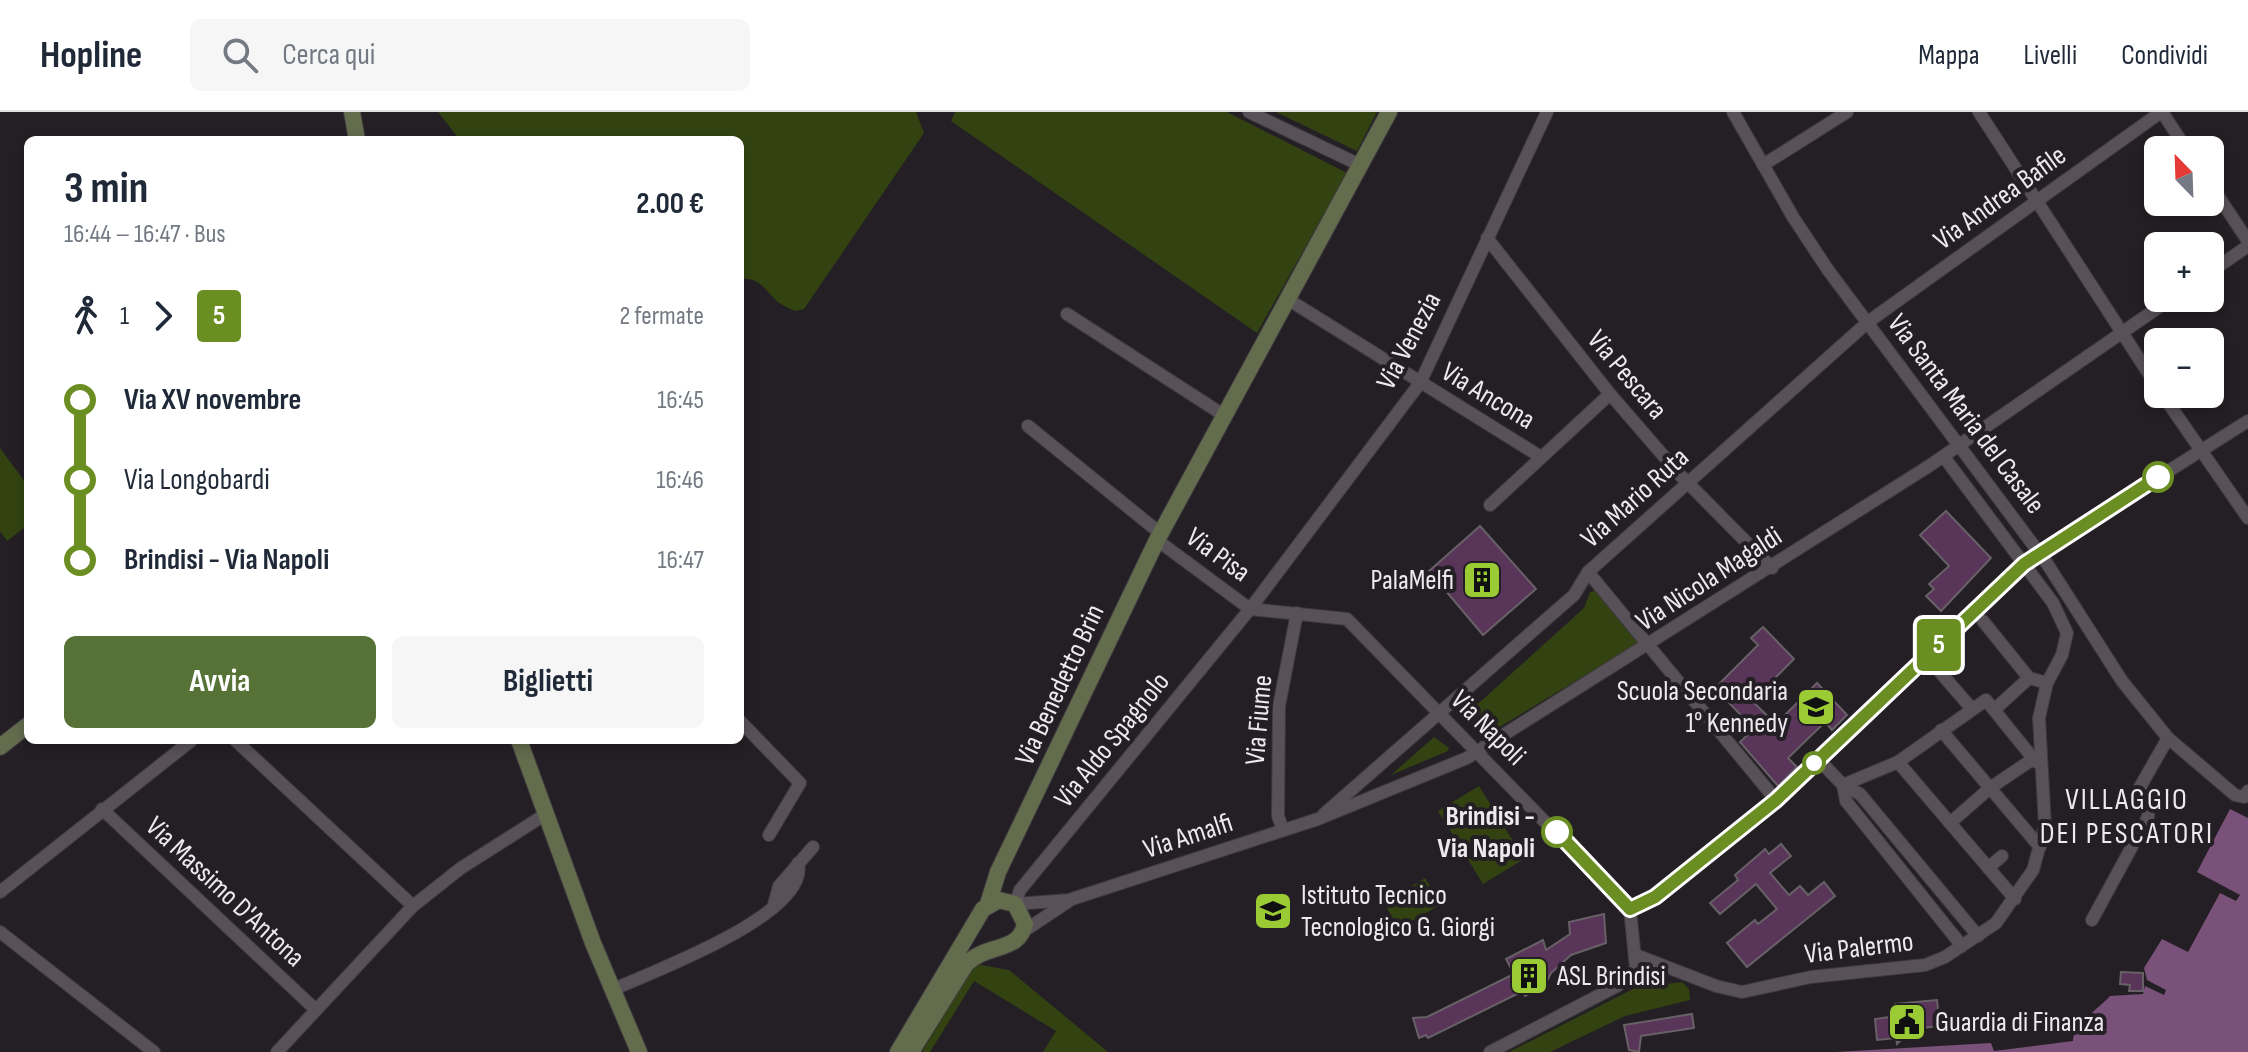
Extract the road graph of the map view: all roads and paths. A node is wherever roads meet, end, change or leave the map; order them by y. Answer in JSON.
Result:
{"nodes":[{"id":1,"x":352,"y":112,"type":"edge"},
{"id":2,"x":1249,"y":112,"type":"edge"},
{"id":3,"x":1389,"y":112,"type":"edge"},
{"id":4,"x":1547,"y":112,"type":"edge"},
{"id":5,"x":1733,"y":112,"type":"edge"},
{"id":6,"x":1847,"y":112,"type":"edge"},
{"id":7,"x":1979,"y":112,"type":"edge"},
{"id":8,"x":2161,"y":112,"type":"edge"},
{"id":9,"x":356,"y":136,"type":"edge"},
{"id":10,"x":2177,"y":136,"type":"edge"},
{"id":11,"x":1763,"y":165,"type":"junction"},
{"id":12,"x":1362,"y":166,"type":"junction"},
{"id":13,"x":2036,"y":202,"type":"junction"},
{"id":14,"x":2224,"y":206,"type":"edge"},
{"id":15,"x":1487,"y":238,"type":"junction"},
{"id":16,"x":2248,"y":244,"type":"edge"},
{"id":17,"x":2224,"y":262,"type":"edge"},
{"id":18,"x":1289,"y":300,"type":"junction"},
{"id":19,"x":2151,"y":312,"type":"edge"},
{"id":20,"x":1067,"y":314,"type":"dead end"},
{"id":21,"x":1868,"y":322,"type":"junction"},
{"id":22,"x":2121,"y":332,"type":"junction"},
{"id":23,"x":2144,"y":367,"type":"edge"},
{"id":24,"x":1420,"y":383,"type":"junction"},
{"id":25,"x":1610,"y":394,"type":"junction"},
{"id":26,"x":2172,"y":408,"type":"edge"},
{"id":27,"x":1225,"y":416,"type":"junction"},
{"id":28,"x":2248,"y":421,"type":"edge"},
{"id":29,"x":1028,"y":426,"type":"dead end"},
{"id":30,"x":1962,"y":444,"type":"junction"},
{"id":31,"x":2200,"y":450,"type":"junction"},
{"id":32,"x":1541,"y":457,"type":"junction"},
{"id":33,"x":1944,"y":457,"type":"junction"},
{"id":34,"x":1689,"y":482,"type":"junction"},
{"id":35,"x":1490,"y":505,"type":"dead end"},
{"id":36,"x":2248,"y":518,"type":"edge"},
{"id":37,"x":1159,"y":537,"type":"junction"},
{"id":38,"x":2024,"y":564,"type":"junction"},
{"id":39,"x":1772,"y":568,"type":"junction"},
{"id":40,"x":1588,"y":572,"type":"junction"},
{"id":41,"x":1250,"y":609,"type":"junction"},
{"id":42,"x":1297,"y":613,"type":"junction"},
{"id":43,"x":1983,"y":621,"type":"dead end"},
{"id":44,"x":1650,"y":646,"type":"junction"},
{"id":45,"x":1934,"y":665,"type":"dead end"},
{"id":46,"x":2029,"y":678,"type":"junction"},
{"id":47,"x":2047,"y":683,"type":"junction"},
{"id":48,"x":1972,"y":709,"type":"junction"},
{"id":49,"x":1994,"y":710,"type":"junction"},
{"id":50,"x":1439,"y":714,"type":"junction"},
{"id":51,"x":744,"y":725,"type":"edge"},
{"id":52,"x":24,"y":728,"type":"edge"},
{"id":53,"x":1941,"y":730,"type":"junction"},
{"id":54,"x":2168,"y":738,"type":"junction"},
{"id":55,"x":187,"y":744,"type":"edge"},
{"id":56,"x":239,"y":744,"type":"edge"},
{"id":57,"x":520,"y":744,"type":"edge"},
{"id":58,"x":0,"y":747,"type":"edge"},
{"id":59,"x":1479,"y":750,"type":"junction"},
{"id":60,"x":1818,"y":759,"type":"junction"},
{"id":61,"x":1898,"y":762,"type":"junction"},
{"id":62,"x":2036,"y":762,"type":"junction"},
{"id":63,"x":1843,"y":785,"type":"junction"},
{"id":64,"x":1990,"y":788,"type":"junction"},
{"id":65,"x":2246,"y":794,"type":"edge"},
{"id":66,"x":1776,"y":800,"type":"junction"},
{"id":67,"x":102,"y":809,"type":"junction"},
{"id":68,"x":546,"y":814,"type":"junction"},
{"id":69,"x":1318,"y":819,"type":"junction"},
{"id":70,"x":1950,"y":823,"type":"junction"},
{"id":71,"x":1283,"y":830,"type":"junction"},
{"id":72,"x":769,"y":835,"type":"dead end"},
{"id":73,"x":813,"y":847,"type":"dead end"},
{"id":74,"x":2040,"y":847,"type":"junction"},
{"id":75,"x":2002,"y":856,"type":"dead end"},
{"id":76,"x":1007,"y":859,"type":"junction"},
{"id":77,"x":1988,"y":868,"type":"junction"},
{"id":78,"x":1027,"y":882,"type":"junction"},
{"id":79,"x":0,"y":892,"type":"edge"},
{"id":80,"x":1072,"y":899,"type":"junction"},
{"id":81,"x":2015,"y":899,"type":"junction"},
{"id":82,"x":1042,"y":902,"type":"junction"},
{"id":83,"x":1013,"y":903,"type":"junction"},
{"id":84,"x":988,"y":904,"type":"junction"},
{"id":85,"x":413,"y":906,"type":"junction"},
{"id":86,"x":1630,"y":909,"type":"junction"},
{"id":87,"x":2092,"y":920,"type":"dead end"},
{"id":88,"x":978,"y":922,"type":"junction"},
{"id":89,"x":1024,"y":931,"type":"junction"},
{"id":90,"x":0,"y":932,"type":"edge"},
{"id":91,"x":1978,"y":936,"type":"junction"},
{"id":92,"x":995,"y":946,"type":"junction"},
{"id":93,"x":1962,"y":946,"type":"junction"},
{"id":94,"x":1636,"y":955,"type":"junction"},
{"id":95,"x":612,"y":990,"type":"junction"},
{"id":96,"x":316,"y":1010,"type":"junction"},
{"id":97,"x":154,"y":1052,"type":"edge"},
{"id":98,"x":277,"y":1052,"type":"edge"},
{"id":99,"x":639,"y":1052,"type":"edge"},
{"id":100,"x":898,"y":1052,"type":"edge"},
{"id":101,"x":911,"y":1052,"type":"edge"},
{"id":102,"x":1490,"y":1052,"type":"edge"}],
"edges":[{"from":1,"to":9,"type":"street"},
{"from":2,"to":12,"type":"street"},
{"from":3,"to":12,"type":"street","name":"Via Benedetto Brin"},
{"from":4,"to":15,"type":"street","name":"Via Venezia"},
{"from":5,"to":11,"type":"street","name":"Via Santa Maria del Casale"},
{"from":6,"to":11,"type":"street"},
{"from":7,"to":13,"type":"street"},
{"from":8,"to":10,"type":"street"},
{"from":8,"to":13,"type":"street","name":"Via Andrea Bafile"},
{"from":11,"to":21,"type":"street","name":"Via Santa Maria del Casale"},
{"from":12,"to":18,"type":"street","name":"Via Benedetto Brin"},
{"from":13,"to":21,"type":"street","name":"Via Andrea Bafile"},
{"from":13,"to":22,"type":"street"},
{"from":14,"to":16,"type":"street"},
{"from":15,"to":24,"type":"street","name":"Via Venezia"},
{"from":15,"to":25,"type":"street","name":"Via Pescara"},
{"from":16,"to":17,"type":"street"},
{"from":18,"to":24,"type":"street","name":"Via Ancona"},
{"from":18,"to":27,"type":"street","name":"Via Benedetto Brin"},
{"from":19,"to":22,"type":"street","name":"Via Nicola Magaldi"},
{"from":20,"to":27,"type":"street"},
{"from":21,"to":30,"type":"street","name":"Via Santa Maria del Casale"},
{"from":21,"to":34,"type":"street","name":"Via Mario Ruta"},
{"from":22,"to":23,"type":"street"},
{"from":22,"to":30,"type":"street","name":"Via Nicola Magaldi"},
{"from":24,"to":32,"type":"street","name":"Via Ancona"},
{"from":24,"to":41,"type":"street","name":"Via Venezia"},
{"from":25,"to":32,"type":"street"},
{"from":25,"to":34,"type":"street","name":"Via Pescara"},
{"from":26,"to":31,"type":"street"},
{"from":27,"to":37,"type":"street","name":"Via Benedetto Brin"},
{"from":28,"to":31,"type":"street"},
{"from":29,"to":37,"type":"street"},
{"from":30,"to":33,"type":"street","name":"Via Nicola Magaldi"},
{"from":30,"to":54,"type":"street","name":"Via Santa Maria del Casale"},
{"from":31,"to":36,"type":"street"},
{"from":31,"to":38,"type":"street","bridge":true},
{"from":32,"to":35,"type":"street"},
{"from":33,"to":38,"type":"street","name":"Via Palermo"},
{"from":33,"to":39,"type":"street","name":"Via Nicola Magaldi"},
{"from":34,"to":39,"type":"street","name":"Via Pescara"},
{"from":34,"to":40,"type":"street","name":"Via Mario Ruta"},
{"from":37,"to":41,"type":"street","name":"Via Pisa"},
{"from":37,"to":76,"type":"street","name":"Via Benedetto Brin"},
{"from":38,"to":47,"type":"street","name":"Via Palermo"},
{"from":38,"to":60,"type":"street"},
{"from":39,"to":44,"type":"street","name":"Via Nicola Magaldi"},
{"from":40,"to":44,"type":"street"},
{"from":40,"to":50,"type":"street","name":"Via Mario Ruta"},
{"from":41,"to":42,"type":"street","name":"Via Napoli"},
{"from":41,"to":78,"type":"street","name":"Via Aldo Spagnolo"},
{"from":42,"to":50,"type":"street","name":"Via Napoli"},
{"from":42,"to":71,"type":"street","name":"Via Fiume"},
{"from":43,"to":46,"type":"street"},
{"from":44,"to":59,"type":"street","name":"Via Nicola Magaldi"},
{"from":44,"to":66,"type":"street"},
{"from":45,"to":48,"type":"street"},
{"from":46,"to":47,"type":"street"},
{"from":46,"to":49,"type":"street"},
{"from":47,"to":62,"type":"street","name":"Via Palermo"},
{"from":48,"to":49,"type":"street"},
{"from":48,"to":53,"type":"street"},
{"from":49,"to":62,"type":"street"},
{"from":50,"to":59,"type":"street","name":"Via Napoli"},
{"from":50,"to":69,"type":"street","name":"Via Amalfi"},
{"from":51,"to":72,"type":"street"},
{"from":52,"to":58,"type":"street"},
{"from":53,"to":61,"type":"street"},
{"from":53,"to":64,"type":"street"},
{"from":54,"to":65,"type":"street","name":"Via Santa Maria del Casale"},
{"from":54,"to":87,"type":"street"},
{"from":55,"to":67,"type":"street"},
{"from":56,"to":85,"type":"street"},
{"from":57,"to":68,"type":"street"},
{"from":59,"to":69,"type":"street","name":"Via Amalfi"},
{"from":59,"to":86,"type":"street","name":"Via Napoli"},
{"from":60,"to":63,"type":"street"},
{"from":60,"to":66,"type":"street"},
{"from":61,"to":63,"type":"street"},
{"from":61,"to":70,"type":"street"},
{"from":62,"to":64,"type":"street"},
{"from":62,"to":74,"type":"street","name":"Via Palermo"},
{"from":63,"to":91,"type":"street"},
{"from":63,"to":93,"type":"street"},
{"from":64,"to":70,"type":"street"},
{"from":64,"to":74,"type":"street"},
{"from":66,"to":86,"type":"street"},
{"from":67,"to":79,"type":"street"},
{"from":67,"to":96,"type":"street","name":"Via Massimo D'Antona"},
{"from":68,"to":85,"type":"street"},
{"from":68,"to":95,"type":"street"},
{"from":69,"to":71,"type":"street","name":"Via Amalfi"},
{"from":70,"to":77,"type":"street"},
{"from":71,"to":80,"type":"street","name":"Via Amalfi"},
{"from":73,"to":95,"type":"street"},
{"from":74,"to":81,"type":"street","name":"Via Palermo"},
{"from":75,"to":77,"type":"street"},
{"from":76,"to":83,"type":"street","name":"Via Benedetto Brin"},
{"from":76,"to":84,"type":"street","name":"Via Benedetto Brin"},
{"from":77,"to":81,"type":"street"},
{"from":78,"to":82,"type":"street"},
{"from":78,"to":83,"type":"street","name":"Via Aldo Spagnolo"},
{"from":80,"to":82,"type":"street","name":"Via Amalfi"},
{"from":80,"to":89,"type":"street","name":"Via Amalfi"},
{"from":81,"to":91,"type":"street","name":"Via Palermo"},
{"from":82,"to":83,"type":"street","name":"Via Amalfi"},
{"from":83,"to":84,"type":"street"},
{"from":83,"to":89,"type":"street","name":"Via Benedetto Brin"},
{"from":84,"to":88,"type":"street","name":"Via Benedetto Brin"},
{"from":85,"to":96,"type":"street"},
{"from":86,"to":94,"type":"street"},
{"from":88,"to":92,"type":"street"},
{"from":88,"to":100,"type":"street","name":"Via Benedetto Brin"},
{"from":89,"to":92,"type":"street"},
{"from":90,"to":97,"type":"street"},
{"from":91,"to":93,"type":"street","name":"Via Palermo"},
{"from":92,"to":101,"type":"street"},
{"from":93,"to":94,"type":"street","name":"Via Palermo"},
{"from":94,"to":102,"type":"street"},
{"from":95,"to":99,"type":"street"},
{"from":96,"to":98,"type":"street"}]}
